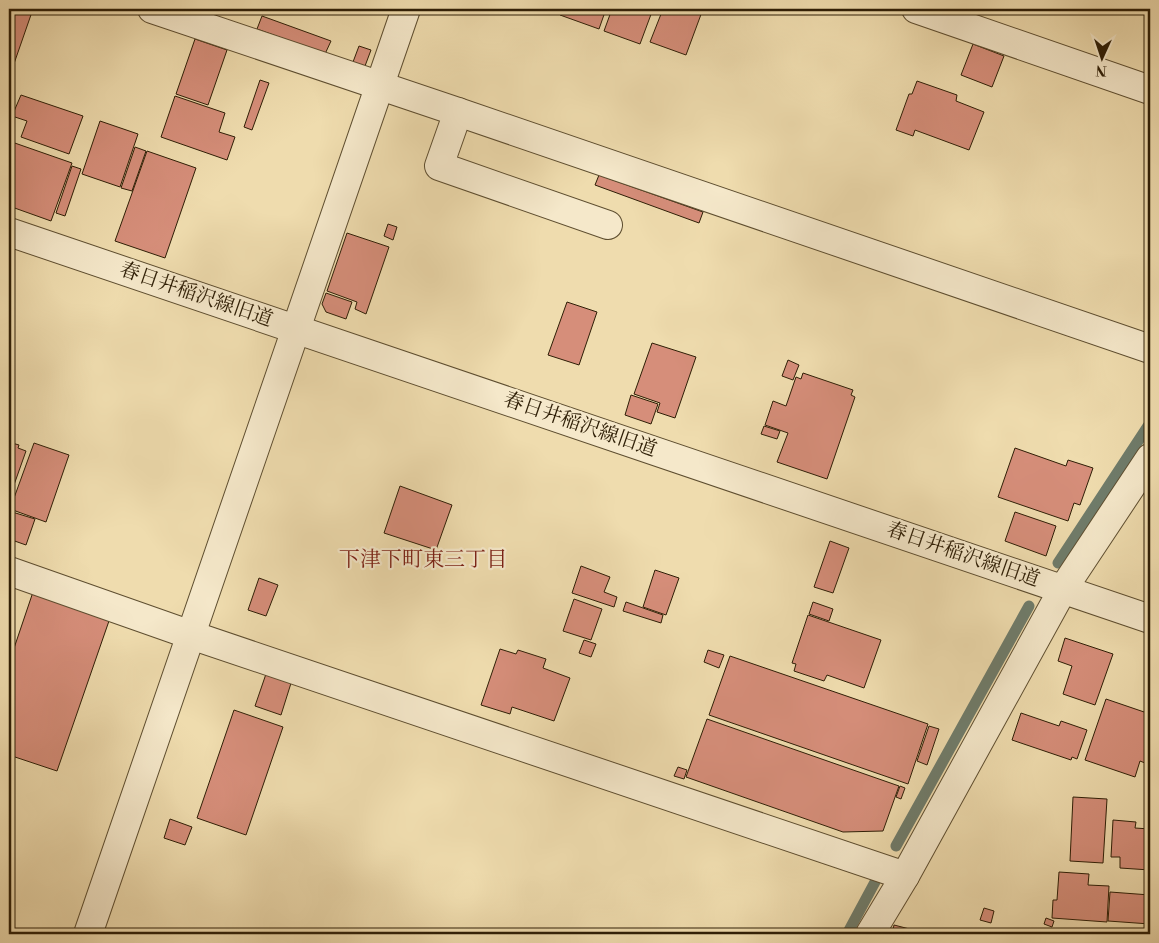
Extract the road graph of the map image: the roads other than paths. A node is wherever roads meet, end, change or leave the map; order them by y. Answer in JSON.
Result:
{"nodes":[{"id":1,"x":152,"y":9,"type":"edge"},
{"id":2,"x":406,"y":9,"type":"edge"},
{"id":3,"x":916,"y":9,"type":"edge"},
{"id":4,"x":380,"y":86,"type":"junction"},
{"id":5,"x":1150,"y":90,"type":"edge"},
{"id":6,"x":458,"y":112,"type":"junction"},
{"id":7,"x":608,"y":225,"type":"dead end"},
{"id":8,"x":9,"y":232,"type":"edge"},
{"id":9,"x":297,"y":329,"type":"junction"},
{"id":10,"x":1150,"y":349,"type":"edge"},
{"id":11,"x":1150,"y":458,"type":"edge"},
{"id":12,"x":9,"y":570,"type":"edge"},
{"id":13,"x":1063,"y":589,"type":"junction"},
{"id":14,"x":1150,"y":619,"type":"edge"},
{"id":15,"x":191,"y":635,"type":"junction"},
{"id":16,"x":905,"y":876,"type":"junction"},
{"id":17,"x":88,"y":934,"type":"edge"},
{"id":18,"x":870,"y":934,"type":"edge"}],
"edges":[{"from":1,"to":4,"type":"street"},
{"from":2,"to":4,"type":"street"},
{"from":3,"to":5,"type":"street"},
{"from":4,"to":6,"type":"street"},
{"from":4,"to":9,"type":"street"},
{"from":6,"to":7,"type":"street"},
{"from":6,"to":10,"type":"street"},
{"from":8,"to":9,"type":"street","name":"春日井稲沢線旧道"},
{"from":9,"to":13,"type":"street","name":"春日井稲沢線旧道"},
{"from":9,"to":15,"type":"street"},
{"from":11,"to":13,"type":"street"},
{"from":12,"to":15,"type":"street"},
{"from":13,"to":14,"type":"street","name":"春日井稲沢線旧道"},
{"from":13,"to":16,"type":"street"},
{"from":15,"to":16,"type":"street"},
{"from":15,"to":17,"type":"street"},
{"from":16,"to":18,"type":"street"}]}
